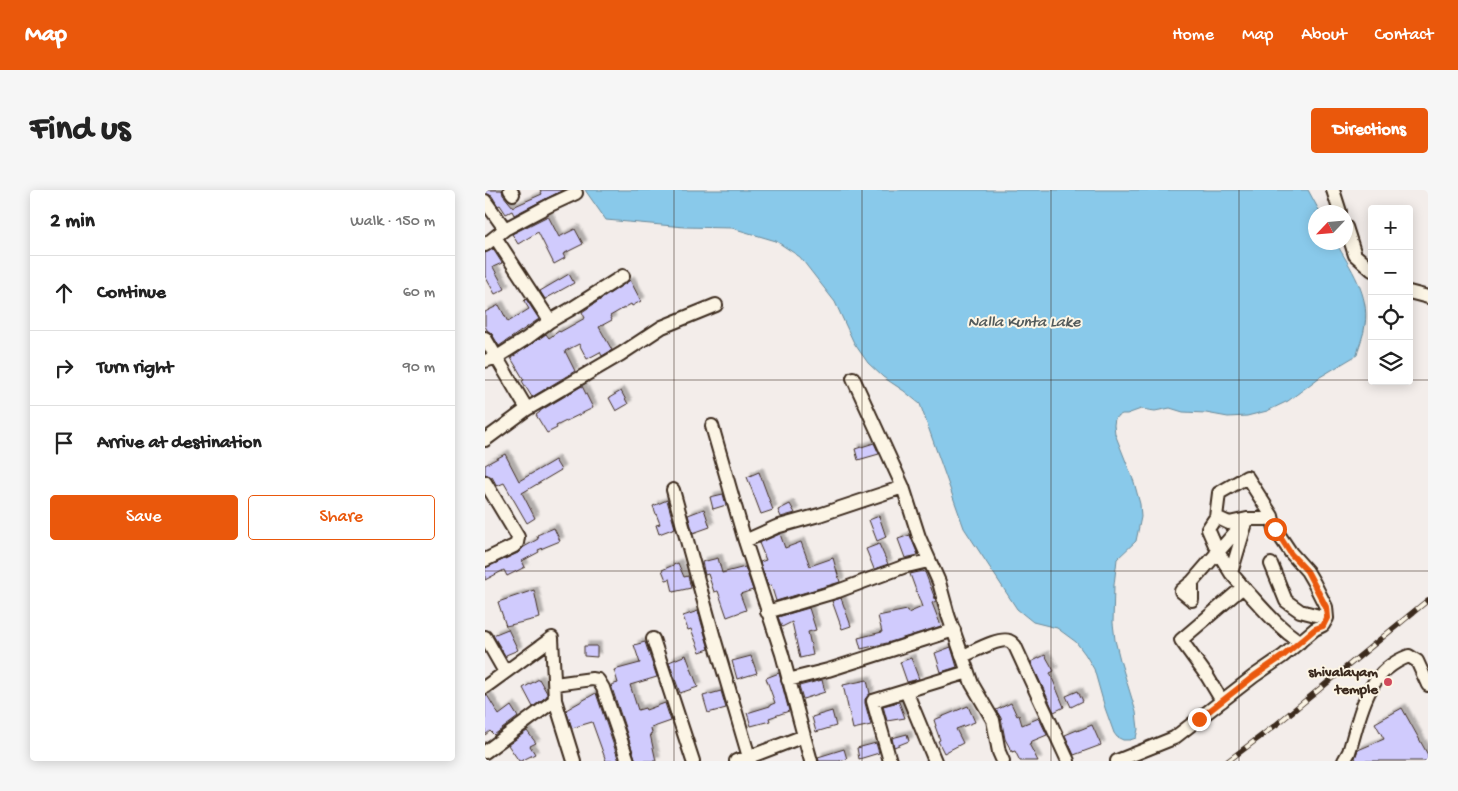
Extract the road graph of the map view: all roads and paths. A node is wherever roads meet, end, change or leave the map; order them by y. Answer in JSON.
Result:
{"nodes":[{"id":1,"x":1333,"y":190,"type":"edge"},
{"id":2,"x":576,"y":193,"type":"dead end"},
{"id":3,"x":485,"y":202,"type":"edge"},
{"id":4,"x":1338,"y":205,"type":"edge"},
{"id":5,"x":500,"y":233,"type":"junction"},
{"id":6,"x":485,"y":246,"type":"edge"},
{"id":7,"x":1353,"y":249,"type":"edge"},
{"id":8,"x":1368,"y":266,"type":"edge"},
{"id":9,"x":623,"y":276,"type":"dead end"},
{"id":10,"x":1413,"y":293,"type":"edge"},
{"id":11,"x":1428,"y":297,"type":"edge"},
{"id":12,"x":716,"y":306,"type":"dead end"},
{"id":13,"x":550,"y":320,"type":"junction"},
{"id":14,"x":485,"y":338,"type":"edge"},
{"id":15,"x":491,"y":359,"type":"edge"},
{"id":16,"x":853,"y":378,"type":"dead end"},
{"id":17,"x":527,"y":409,"type":"junction"},
{"id":18,"x":712,"y":426,"type":"dead end"},
{"id":19,"x":485,"y":440,"type":"edge"},
{"id":20,"x":485,"y":482,"type":"edge"},
{"id":21,"x":903,"y":488,"type":"junction"},
{"id":22,"x":673,"y":490,"type":"dead end"},
{"id":23,"x":1272,"y":516,"type":"junction"},
{"id":24,"x":1216,"y":517,"type":"junction"},
{"id":25,"x":1247,"y":519,"type":"junction"},
{"id":26,"x":745,"y":541,"type":"junction"},
{"id":27,"x":1218,"y":552,"type":"junction"},
{"id":28,"x":485,"y":560,"type":"edge"},
{"id":29,"x":928,"y":561,"type":"junction"},
{"id":30,"x":1271,"y":564,"type":"dead end"},
{"id":31,"x":1231,"y":573,"type":"junction"},
{"id":32,"x":1191,"y":582,"type":"dead end"},
{"id":33,"x":1243,"y":587,"type":"junction"},
{"id":34,"x":767,"y":612,"type":"junction"},
{"id":35,"x":1327,"y":618,"type":"junction"},
{"id":36,"x":954,"y":630,"type":"junction"},
{"id":37,"x":485,"y":637,"type":"edge"},
{"id":38,"x":653,"y":639,"type":"dead end"},
{"id":39,"x":1300,"y":642,"type":"junction"},
{"id":40,"x":963,"y":656,"type":"junction"},
{"id":41,"x":505,"y":672,"type":"junction"},
{"id":42,"x":968,"y":672,"type":"junction"},
{"id":43,"x":789,"y":680,"type":"junction"},
{"id":44,"x":555,"y":684,"type":"junction"},
{"id":45,"x":1428,"y":685,"type":"edge"},
{"id":46,"x":485,"y":687,"type":"edge"},
{"id":47,"x":906,"y":691,"type":"junction"},
{"id":48,"x":555,"y":700,"type":"junction"},
{"id":49,"x":1222,"y":701,"type":"junction"},
{"id":50,"x":804,"y":736,"type":"junction"},
{"id":51,"x":485,"y":752,"type":"edge"},
{"id":52,"x":999,"y":758,"type":"edge"},
{"id":53,"x":745,"y":760,"type":"edge"},
{"id":54,"x":574,"y":761,"type":"edge"},
{"id":55,"x":628,"y":761,"type":"edge"},
{"id":56,"x":693,"y":761,"type":"edge"},
{"id":57,"x":811,"y":761,"type":"edge"},
{"id":58,"x":890,"y":761,"type":"edge"},
{"id":59,"x":935,"y":761,"type":"edge"},
{"id":60,"x":1068,"y":761,"type":"edge"},
{"id":61,"x":1117,"y":761,"type":"edge"},
{"id":62,"x":1344,"y":761,"type":"edge"}],
"edges":[{"from":1,"to":4,"type":"street"},
{"from":2,"to":5,"type":"street"},
{"from":3,"to":5,"type":"street"},
{"from":5,"to":6,"type":"street"},
{"from":5,"to":13,"type":"street"},
{"from":7,"to":8,"type":"street"},
{"from":9,"to":13,"type":"street"},
{"from":10,"to":11,"type":"street"},
{"from":12,"to":17,"type":"street"},
{"from":13,"to":15,"type":"street"},
{"from":14,"to":15,"type":"street"},
{"from":15,"to":17,"type":"street"},
{"from":16,"to":21,"type":"street"},
{"from":17,"to":19,"type":"street"},
{"from":18,"to":26,"type":"street"},
{"from":20,"to":28,"type":"street"},
{"from":21,"to":26,"type":"street"},
{"from":21,"to":29,"type":"street"},
{"from":22,"to":53,"type":"street"},
{"from":23,"to":24,"type":"street"},
{"from":23,"to":25,"type":"street"},
{"from":23,"to":35,"type":"street"},
{"from":24,"to":25,"type":"street"},
{"from":24,"to":27,"type":"street"},
{"from":25,"to":27,"type":"street"},
{"from":25,"to":31,"type":"street"},
{"from":26,"to":34,"type":"street"},
{"from":27,"to":31,"type":"street"},
{"from":27,"to":32,"type":"street"},
{"from":29,"to":34,"type":"street"},
{"from":29,"to":36,"type":"street"},
{"from":30,"to":35,"type":"street"},
{"from":31,"to":33,"type":"street"},
{"from":33,"to":39,"type":"street"},
{"from":33,"to":49,"type":"street"},
{"from":34,"to":43,"type":"street"},
{"from":35,"to":39,"type":"street"},
{"from":36,"to":40,"type":"street"},
{"from":36,"to":43,"type":"street"},
{"from":37,"to":41,"type":"street"},
{"from":38,"to":56,"type":"street"},
{"from":39,"to":49,"type":"street"},
{"from":40,"to":42,"type":"street"},
{"from":40,"to":60,"type":"street"},
{"from":41,"to":44,"type":"street"},
{"from":41,"to":46,"type":"street"},
{"from":42,"to":47,"type":"street"},
{"from":42,"to":52,"type":"street"},
{"from":43,"to":50,"type":"street"},
{"from":44,"to":48,"type":"street"},
{"from":44,"to":55,"type":"street"},
{"from":45,"to":62,"type":"street"},
{"from":47,"to":58,"type":"street"},
{"from":47,"to":59,"type":"street"},
{"from":48,"to":51,"type":"street"},
{"from":48,"to":54,"type":"street"},
{"from":49,"to":61,"type":"street"},
{"from":50,"to":53,"type":"street"},
{"from":50,"to":57,"type":"street"}]}
